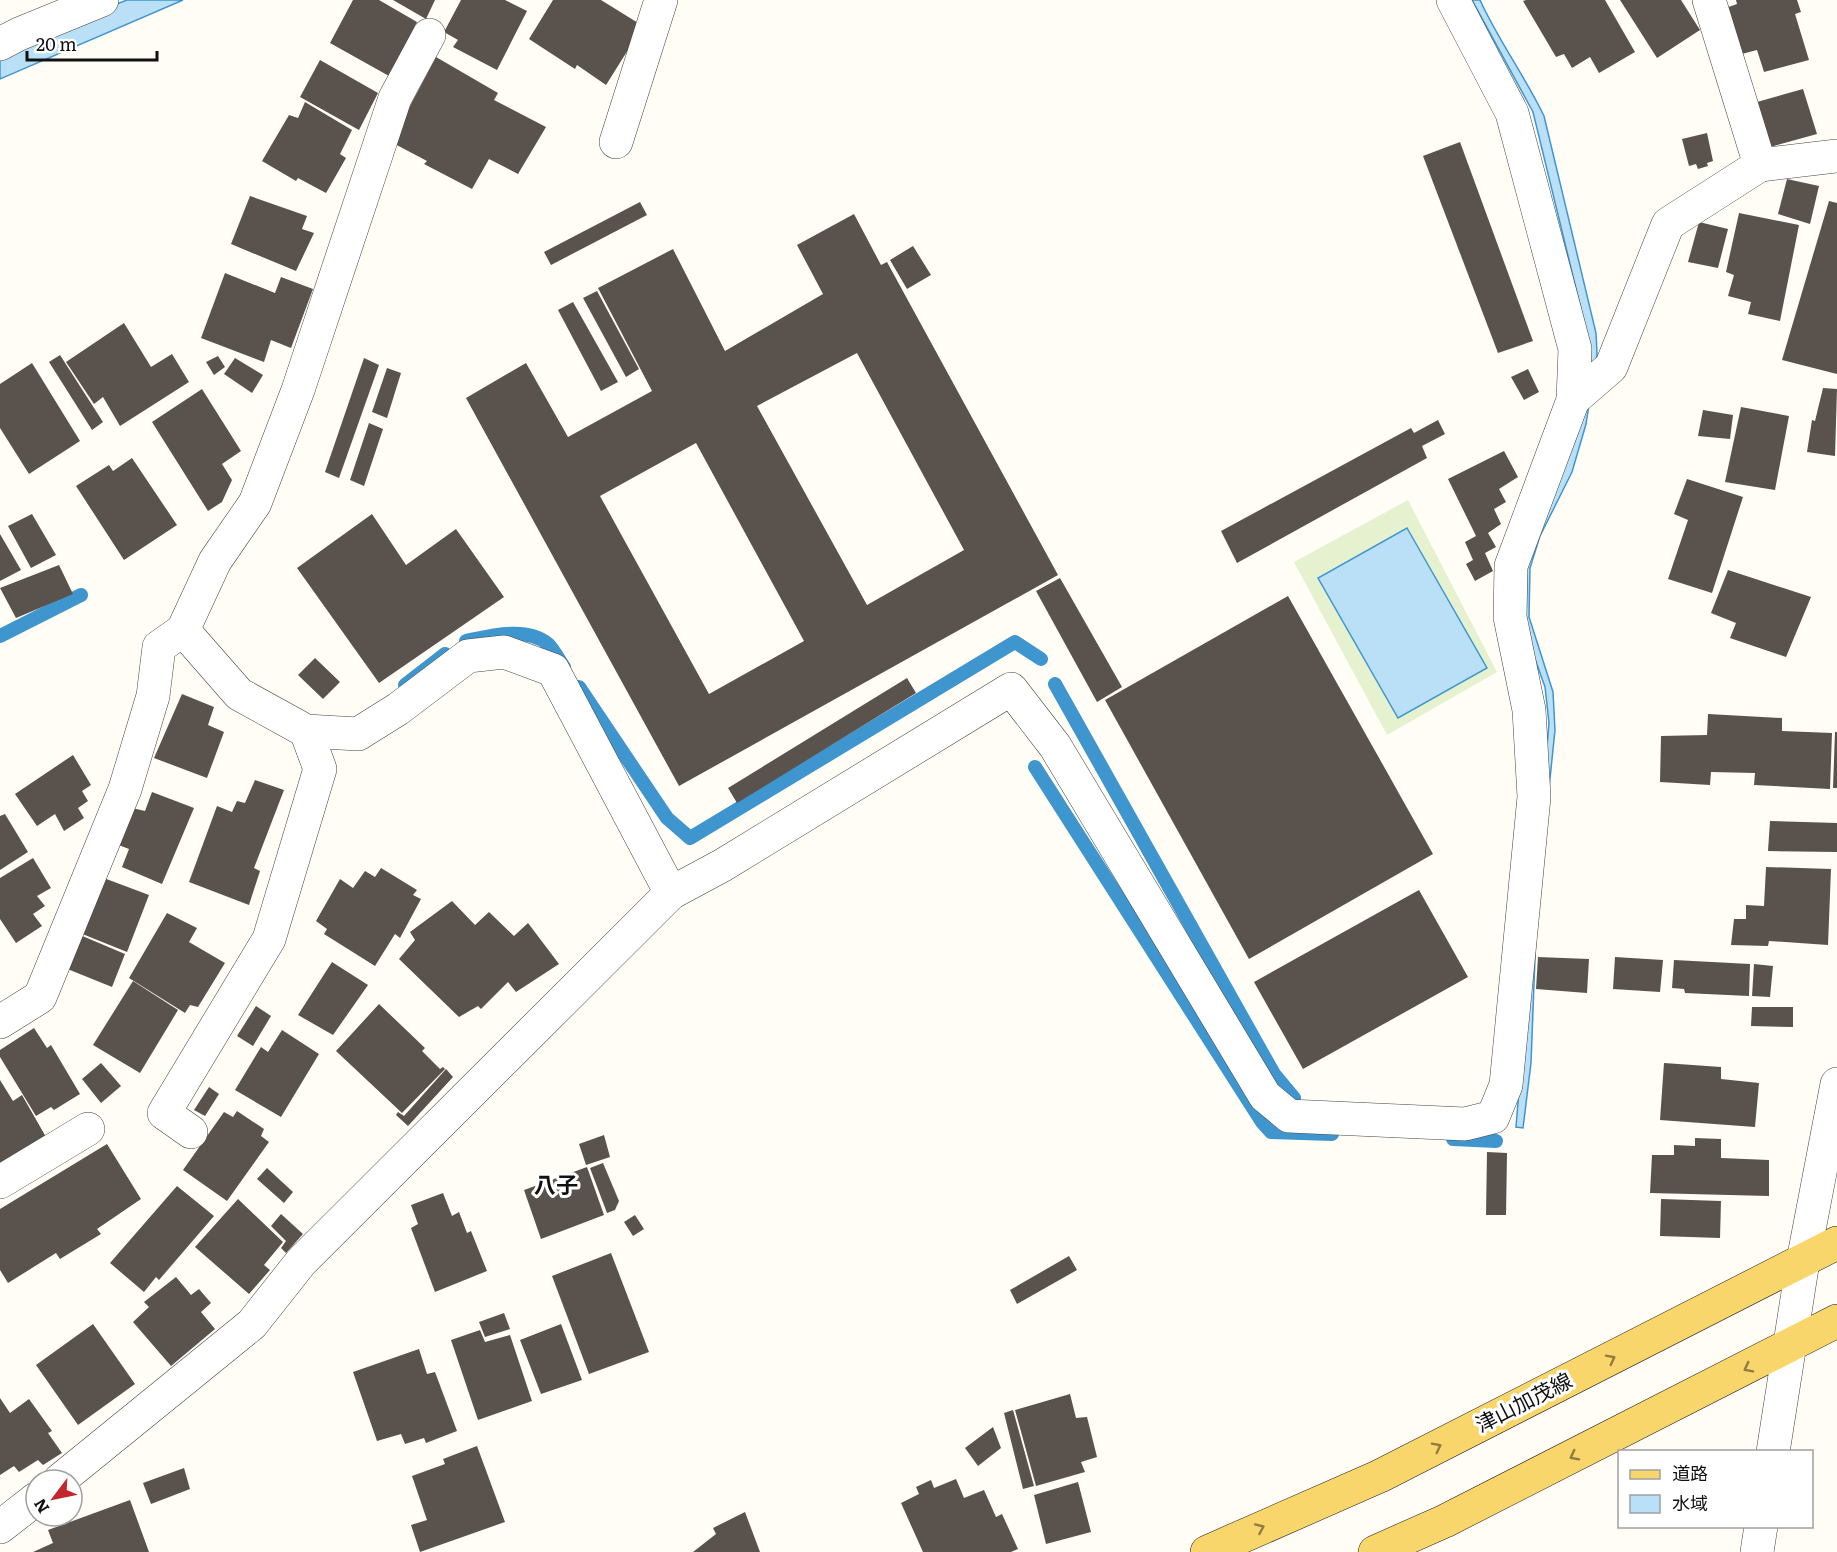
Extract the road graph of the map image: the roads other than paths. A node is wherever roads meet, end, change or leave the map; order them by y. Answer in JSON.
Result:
{"nodes":[{"id":1,"x":102,"y":0,"type":"edge"},
{"id":2,"x":661,"y":0,"type":"edge"},
{"id":3,"x":1453,"y":0,"type":"edge"},
{"id":4,"x":1709,"y":0,"type":"edge"},
{"id":5,"x":429,"y":35,"type":"dead end"},
{"id":6,"x":0,"y":44,"type":"edge"},
{"id":7,"x":616,"y":142,"type":"dead end"},
{"id":8,"x":1837,"y":156,"type":"edge"},
{"id":9,"x":1760,"y":165,"type":"junction"},
{"id":10,"x":1573,"y":400,"type":"junction"},
{"id":11,"x":183,"y":630,"type":"junction"},
{"id":12,"x":306,"y":731,"type":"junction"},
{"id":13,"x":671,"y":893,"type":"junction"},
{"id":14,"x":0,"y":1022,"type":"edge"},
{"id":15,"x":1837,"y":1084,"type":"edge"},
{"id":16,"x":88,"y":1129,"type":"dead end"},
{"id":17,"x":191,"y":1132,"type":"dead end"},
{"id":18,"x":0,"y":1182,"type":"edge"},
{"id":19,"x":1837,"y":1243,"type":"edge"},
{"id":20,"x":1803,"y":1261,"type":"junction"},
{"id":21,"x":1837,"y":1322,"type":"edge"},
{"id":22,"x":1790,"y":1346,"type":"junction"},
{"id":23,"x":1773,"y":1450,"type":"edge"},
{"id":24,"x":75,"y":1468,"type":"edge"},
{"id":25,"x":24,"y":1508,"type":"edge"},
{"id":26,"x":0,"y":1527,"type":"edge"},
{"id":27,"x":1761,"y":1528,"type":"edge"},
{"id":28,"x":1207,"y":1552,"type":"edge"},
{"id":29,"x":1375,"y":1552,"type":"edge"},
{"id":30,"x":1757,"y":1552,"type":"edge"}],
"edges":[{"from":1,"to":6,"type":"street"},
{"from":2,"to":7,"type":"street"},
{"from":3,"to":10,"type":"street"},
{"from":4,"to":9,"type":"street"},
{"from":5,"to":11,"type":"street"},
{"from":8,"to":9,"type":"street"},
{"from":9,"to":10,"type":"street"},
{"from":10,"to":13,"type":"street"},
{"from":11,"to":12,"type":"street"},
{"from":11,"to":14,"type":"street"},
{"from":12,"to":13,"type":"street"},
{"from":12,"to":17,"type":"street"},
{"from":13,"to":24,"type":"street"},
{"from":15,"to":20,"type":"street"},
{"from":16,"to":18,"type":"street"},
{"from":19,"to":20,"type":"main road","name":"津山加茂線"},
{"from":20,"to":22,"type":"street"},
{"from":28,"to":20,"type":"main road","name":"津山加茂線","one_way":true},
{"from":21,"to":22,"type":"main road"},
{"from":22,"to":23,"type":"street"},
{"from":22,"to":29,"type":"main road","one_way":true},
{"from":25,"to":26,"type":"street"},
{"from":27,"to":30,"type":"street"}]}
